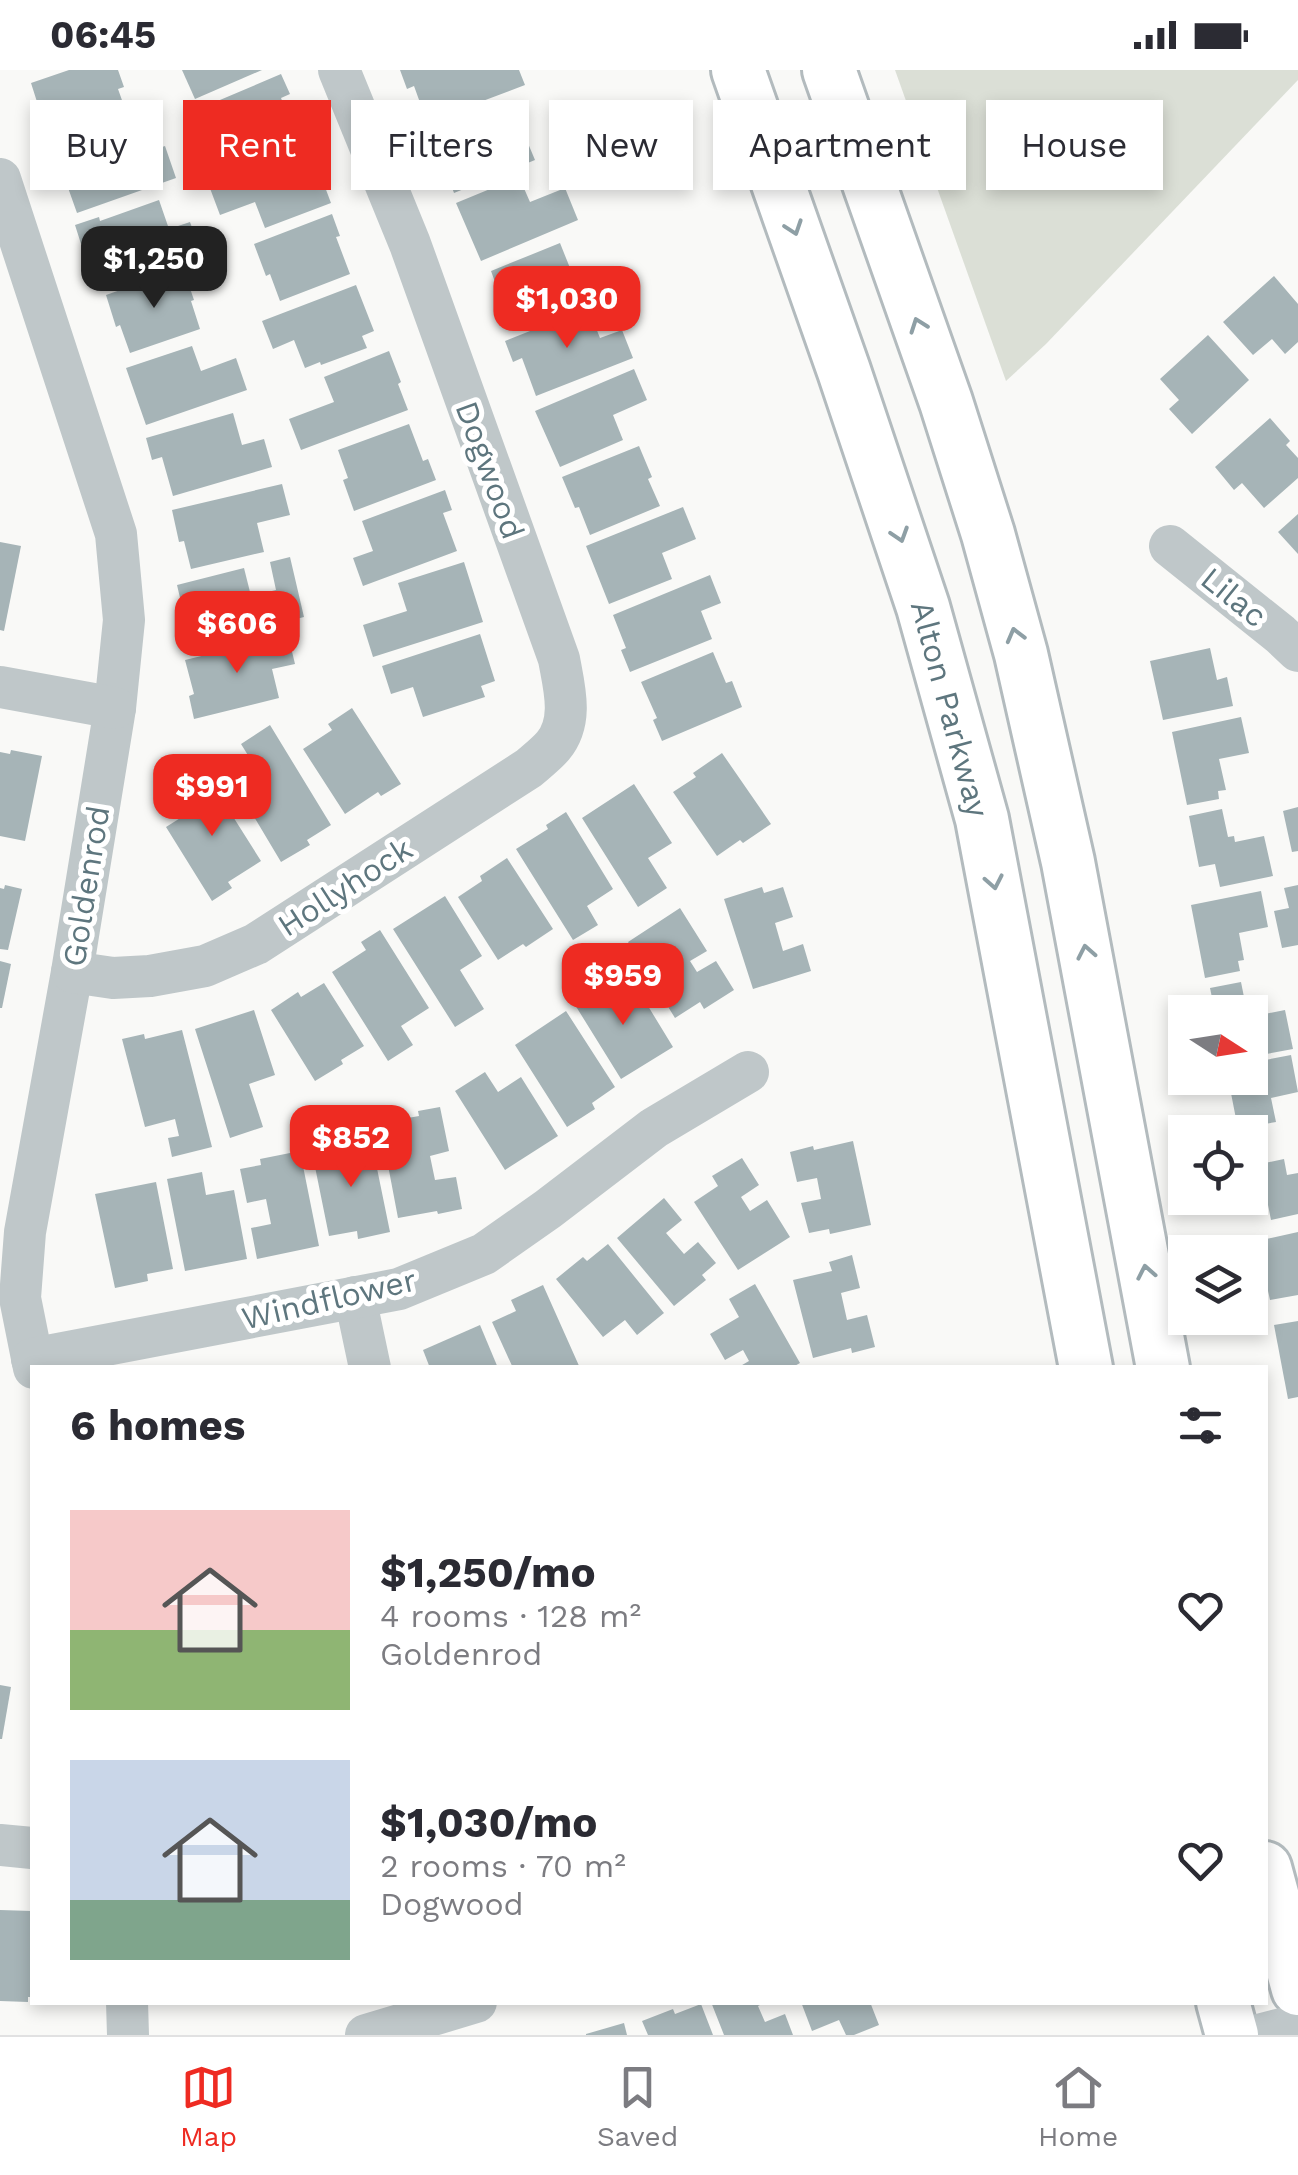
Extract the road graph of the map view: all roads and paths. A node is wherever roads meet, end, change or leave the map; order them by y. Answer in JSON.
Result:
{"nodes":[{"id":1,"x":339,"y":70,"type":"edge"},
{"id":2,"x":738,"y":70,"type":"edge"},
{"id":3,"x":829,"y":70,"type":"edge"},
{"id":4,"x":0,"y":179,"type":"edge"},
{"id":5,"x":12,"y":255,"type":"edge"},
{"id":6,"x":1170,"y":546,"type":"dead end"},
{"id":7,"x":1298,"y":651,"type":"edge"},
{"id":8,"x":0,"y":687,"type":"edge"},
{"id":9,"x":566,"y":706,"type":"joint"},
{"id":10,"x":115,"y":708,"type":"junction"},
{"id":11,"x":72,"y":972,"type":"junction"},
{"id":12,"x":748,"y":1072,"type":"dead end"},
{"id":13,"x":355,"y":1298,"type":"junction"},
{"id":14,"x":33,"y":1363,"type":"edge"},
{"id":15,"x":369,"y":1365,"type":"edge"},
{"id":16,"x":1085,"y":1365,"type":"edge"},
{"id":17,"x":1163,"y":1365,"type":"edge"},
{"id":18,"x":0,"y":1845,"type":"edge"},
{"id":19,"x":30,"y":1848,"type":"edge"},
{"id":20,"x":1268,"y":1879,"type":"edge"},
{"id":21,"x":1298,"y":1988,"type":"edge"},
{"id":22,"x":126,"y":2005,"type":"edge"},
{"id":23,"x":466,"y":2005,"type":"edge"},
{"id":24,"x":1224,"y":2005,"type":"edge"},
{"id":25,"x":1298,"y":2025,"type":"edge"},
{"id":26,"x":128,"y":2035,"type":"edge"},
{"id":27,"x":366,"y":2035,"type":"edge"},
{"id":28,"x":1232,"y":2035,"type":"edge"},
{"id":29,"x":1258,"y":2035,"type":"edge"}],
"edges":[{"from":1,"to":9,"type":"street","name":"Dogwood"},
{"from":2,"to":16,"type":"main road","name":"Alton Parkway","one_way":true},
{"from":17,"to":3,"type":"main road","one_way":true},
{"from":4,"to":5,"type":"street","name":"Goldenrod"},
{"from":5,"to":10,"type":"street","name":"Goldenrod"},
{"from":6,"to":7,"type":"street","name":"Lilac"},
{"from":8,"to":10,"type":"street"},
{"from":9,"to":11,"type":"street","name":"Hollyhock"},
{"from":10,"to":11,"type":"street","name":"Goldenrod"},
{"from":11,"to":14,"type":"street","name":"Goldenrod"},
{"from":12,"to":13,"type":"street","name":"Windflower"},
{"from":13,"to":14,"type":"street","name":"Windflower"},
{"from":13,"to":15,"type":"street"},
{"from":18,"to":19,"type":"street"},
{"from":20,"to":21,"type":"main road"},
{"from":22,"to":26,"type":"street"},
{"from":23,"to":27,"type":"street"},
{"from":24,"to":28,"type":"main road"},
{"from":25,"to":29,"type":"street"}]}
